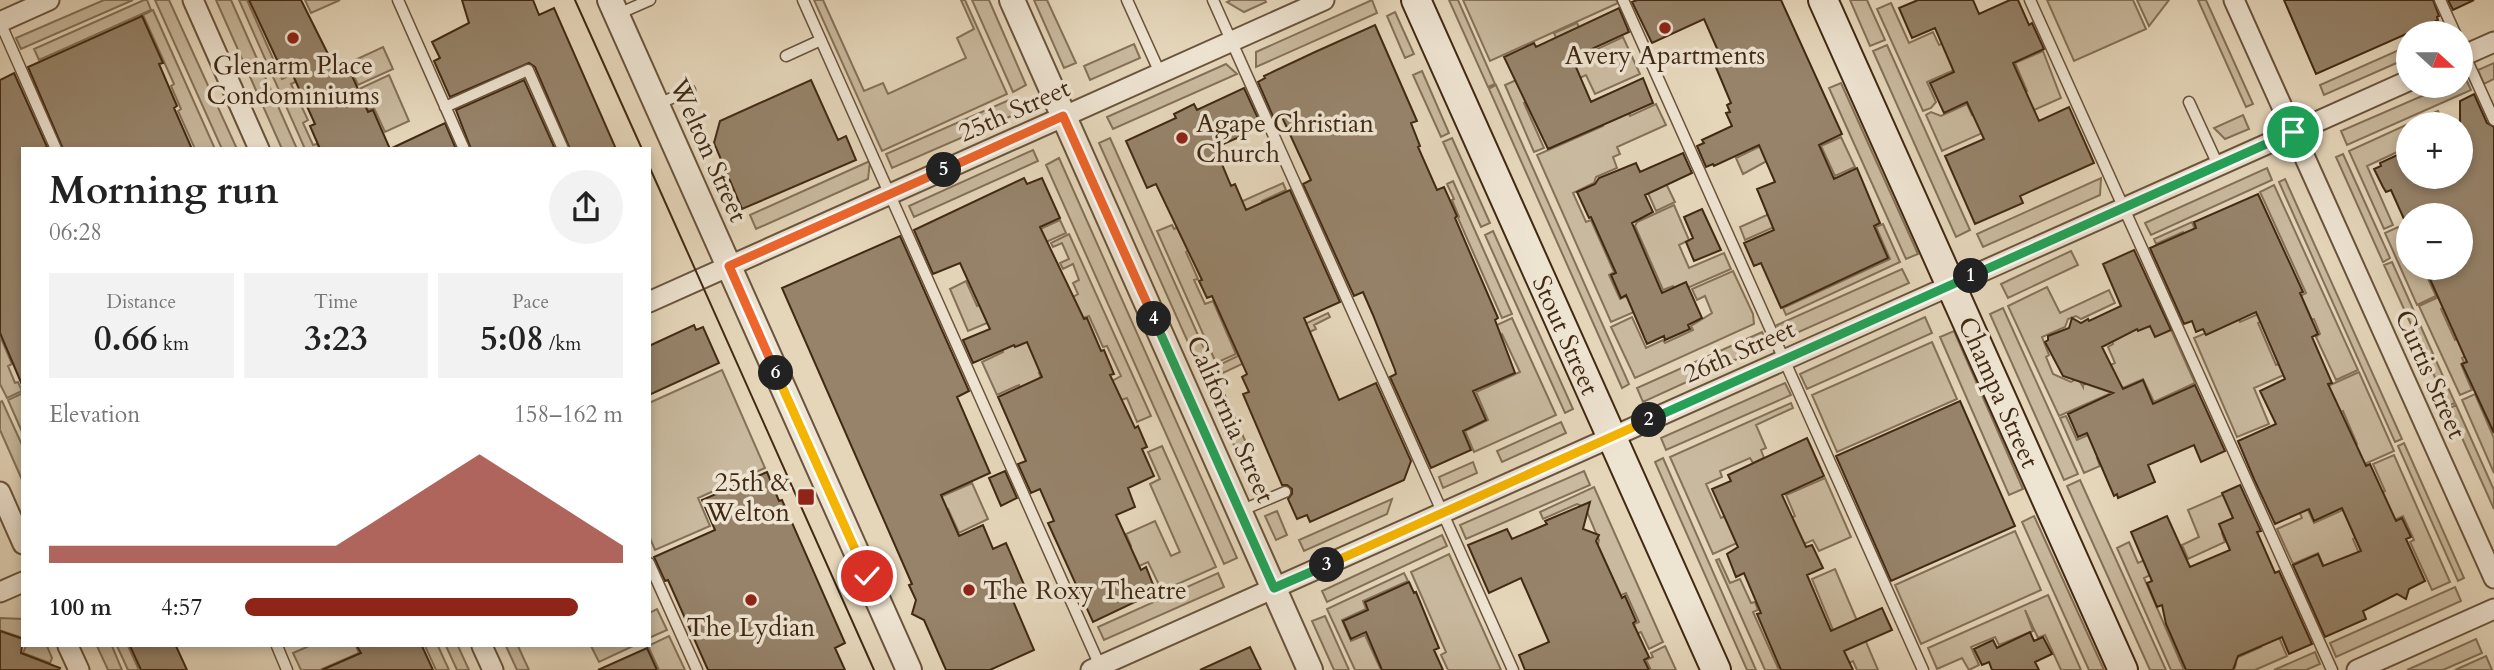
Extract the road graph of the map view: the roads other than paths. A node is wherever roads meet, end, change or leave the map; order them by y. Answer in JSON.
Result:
{"nodes":[{"id":1,"x":50,"y":0,"type":"edge"},
{"id":2,"x":193,"y":0,"type":"edge"},
{"id":3,"x":398,"y":0,"type":"edge"},
{"id":4,"x":650,"y":0,"type":"edge"},
{"id":5,"x":803,"y":0,"type":"edge"},
{"id":6,"x":1012,"y":0,"type":"edge"},
{"id":7,"x":1127,"y":0,"type":"edge"},
{"id":8,"x":1213,"y":0,"type":"edge"},
{"id":9,"x":1324,"y":0,"type":"edge"},
{"id":10,"x":1416,"y":0,"type":"edge"},
{"id":11,"x":1623,"y":0,"type":"edge"},
{"id":12,"x":1823,"y":0,"type":"edge"},
{"id":13,"x":2030,"y":0,"type":"edge"},
{"id":14,"x":2234,"y":0,"type":"edge"},
{"id":15,"x":2440,"y":0,"type":"edge"},
{"id":16,"x":613,"y":8,"type":"edge"},
{"id":17,"x":2450,"y":21,"type":"edge"},
{"id":18,"x":0,"y":22,"type":"edge"},
{"id":19,"x":821,"y":40,"type":"junction"},
{"id":20,"x":1232,"y":41,"type":"junction"},
{"id":21,"x":2494,"y":42,"type":"edge"},
{"id":22,"x":2473,"y":49,"type":"edge"},
{"id":23,"x":786,"y":56,"type":"dead end"},
{"id":24,"x":1160,"y":73,"type":"junction"},
{"id":25,"x":2473,"y":76,"type":"edge"},
{"id":26,"x":2396,"y":86,"type":"edge"},
{"id":27,"x":691,"y":89,"type":"dead end"},
{"id":28,"x":2189,"y":102,"type":"dead end"},
{"id":29,"x":656,"y":104,"type":"junction"},
{"id":30,"x":446,"y":107,"type":"junction"},
{"id":31,"x":1063,"y":116,"type":"junction"},
{"id":32,"x":2494,"y":120,"type":"edge"},
{"id":33,"x":2293,"y":132,"type":"junction"},
{"id":34,"x":55,"y":147,"type":"edge"},
{"id":35,"x":258,"y":147,"type":"edge"},
{"id":36,"x":463,"y":147,"type":"edge"},
{"id":37,"x":562,"y":147,"type":"edge"},
{"id":38,"x":2218,"y":165,"type":"junction"},
{"id":39,"x":891,"y":194,"type":"junction"},
{"id":40,"x":2124,"y":208,"type":"junction"},
{"id":41,"x":729,"y":266,"type":"junction"},
{"id":42,"x":1951,"y":285,"type":"junction"},
{"id":43,"x":651,"y":301,"type":"edge"},
{"id":44,"x":1784,"y":360,"type":"junction"},
{"id":45,"x":1612,"y":437,"type":"junction"},
{"id":46,"x":0,"y":492,"type":"edge"},
{"id":47,"x":1284,"y":492,"type":"dead end"},
{"id":48,"x":1240,"y":511,"type":"junction"},
{"id":49,"x":1442,"y":513,"type":"junction"},
{"id":50,"x":21,"y":539,"type":"edge"},
{"id":51,"x":651,"y":567,"type":"edge"},
{"id":52,"x":2494,"y":578,"type":"edge"},
{"id":53,"x":21,"y":583,"type":"edge"},
{"id":54,"x":1274,"y":588,"type":"junction"},
{"id":55,"x":0,"y":592,"type":"edge"},
{"id":56,"x":2494,"y":608,"type":"edge"},
{"id":57,"x":68,"y":647,"type":"edge"},
{"id":58,"x":277,"y":647,"type":"edge"},
{"id":59,"x":482,"y":647,"type":"edge"},
{"id":60,"x":1103,"y":667,"type":"edge"},
{"id":61,"x":79,"y":670,"type":"edge"},
{"id":62,"x":288,"y":670,"type":"edge"},
{"id":63,"x":493,"y":670,"type":"edge"},
{"id":64,"x":697,"y":670,"type":"edge"},
{"id":65,"x":909,"y":670,"type":"edge"},
{"id":66,"x":1310,"y":670,"type":"edge"},
{"id":67,"x":1513,"y":670,"type":"edge"},
{"id":68,"x":1716,"y":670,"type":"edge"},
{"id":69,"x":1923,"y":670,"type":"edge"},
{"id":70,"x":2123,"y":670,"type":"edge"},
{"id":71,"x":2332,"y":670,"type":"edge"},
{"id":72,"x":2357,"y":670,"type":"edge"}],
"edges":[{"from":1,"to":18,"type":"street"},
{"from":2,"to":35,"type":"street"},
{"from":3,"to":30,"type":"lane"},
{"from":4,"to":16,"type":"lane"},
{"from":5,"to":19,"type":"lane"},
{"from":6,"to":31,"type":"street","name":"California Street"},
{"from":7,"to":24,"type":"lane"},
{"from":8,"to":20,"type":"lane"},
{"from":9,"to":20,"type":"street","name":"25th Street"},
{"from":10,"to":45,"type":"main road","name":"Stout Street"},
{"from":11,"to":44,"type":"lane"},
{"from":12,"to":42,"type":"main road","name":"Champa Street"},
{"from":13,"to":40,"type":"lane"},
{"from":14,"to":33,"type":"street","name":"Curtis Street"},
{"from":15,"to":17,"type":"lane"},
{"from":16,"to":29,"type":"street","name":"Welton Street"},
{"from":18,"to":34,"type":"lane"},
{"from":19,"to":23,"type":"lane"},
{"from":19,"to":39,"type":"lane"},
{"from":20,"to":24,"type":"street","name":"25th Street"},
{"from":20,"to":49,"type":"lane"},
{"from":21,"to":22,"type":"street"},
{"from":24,"to":31,"type":"street","name":"25th Street"},
{"from":25,"to":32,"type":"lane"},
{"from":26,"to":33,"type":"street","name":"26th Street"},
{"from":27,"to":29,"type":"lane"},
{"from":28,"to":38,"type":"lane"},
{"from":29,"to":41,"type":"street","name":"Welton Street"},
{"from":30,"to":36,"type":"lane"},
{"from":30,"to":37,"type":"lane"},
{"from":31,"to":39,"type":"street","name":"25th Street"},
{"from":31,"to":48,"type":"street","name":"California Street"},
{"from":33,"to":38,"type":"street","name":"26th Street"},
{"from":33,"to":52,"type":"street","name":"Curtis Street"},
{"from":38,"to":40,"type":"street","name":"26th Street"},
{"from":39,"to":41,"type":"street","name":"25th Street"},
{"from":39,"to":60,"type":"lane"},
{"from":40,"to":42,"type":"street","name":"26th Street"},
{"from":40,"to":71,"type":"lane"},
{"from":41,"to":43,"type":"street","name":"25th Street"},
{"from":41,"to":65,"type":"street","name":"Welton Street"},
{"from":42,"to":44,"type":"street","name":"26th Street"},
{"from":42,"to":70,"type":"main road","name":"Champa Street"},
{"from":44,"to":45,"type":"street","name":"26th Street"},
{"from":44,"to":69,"type":"lane"},
{"from":45,"to":49,"type":"street","name":"26th Street"},
{"from":45,"to":68,"type":"main road","name":"Stout Street"},
{"from":46,"to":50,"type":"street"},
{"from":47,"to":48,"type":"lane"},
{"from":48,"to":54,"type":"street","name":"California Street"},
{"from":49,"to":54,"type":"street","name":"26th Street"},
{"from":49,"to":67,"type":"lane"},
{"from":51,"to":64,"type":"lane"},
{"from":53,"to":55,"type":"street"},
{"from":54,"to":60,"type":"street","name":"26th Street"},
{"from":54,"to":66,"type":"street","name":"California Street"},
{"from":56,"to":72,"type":"street"},
{"from":57,"to":61,"type":"street"},
{"from":58,"to":62,"type":"lane"},
{"from":59,"to":63,"type":"street"}]}
